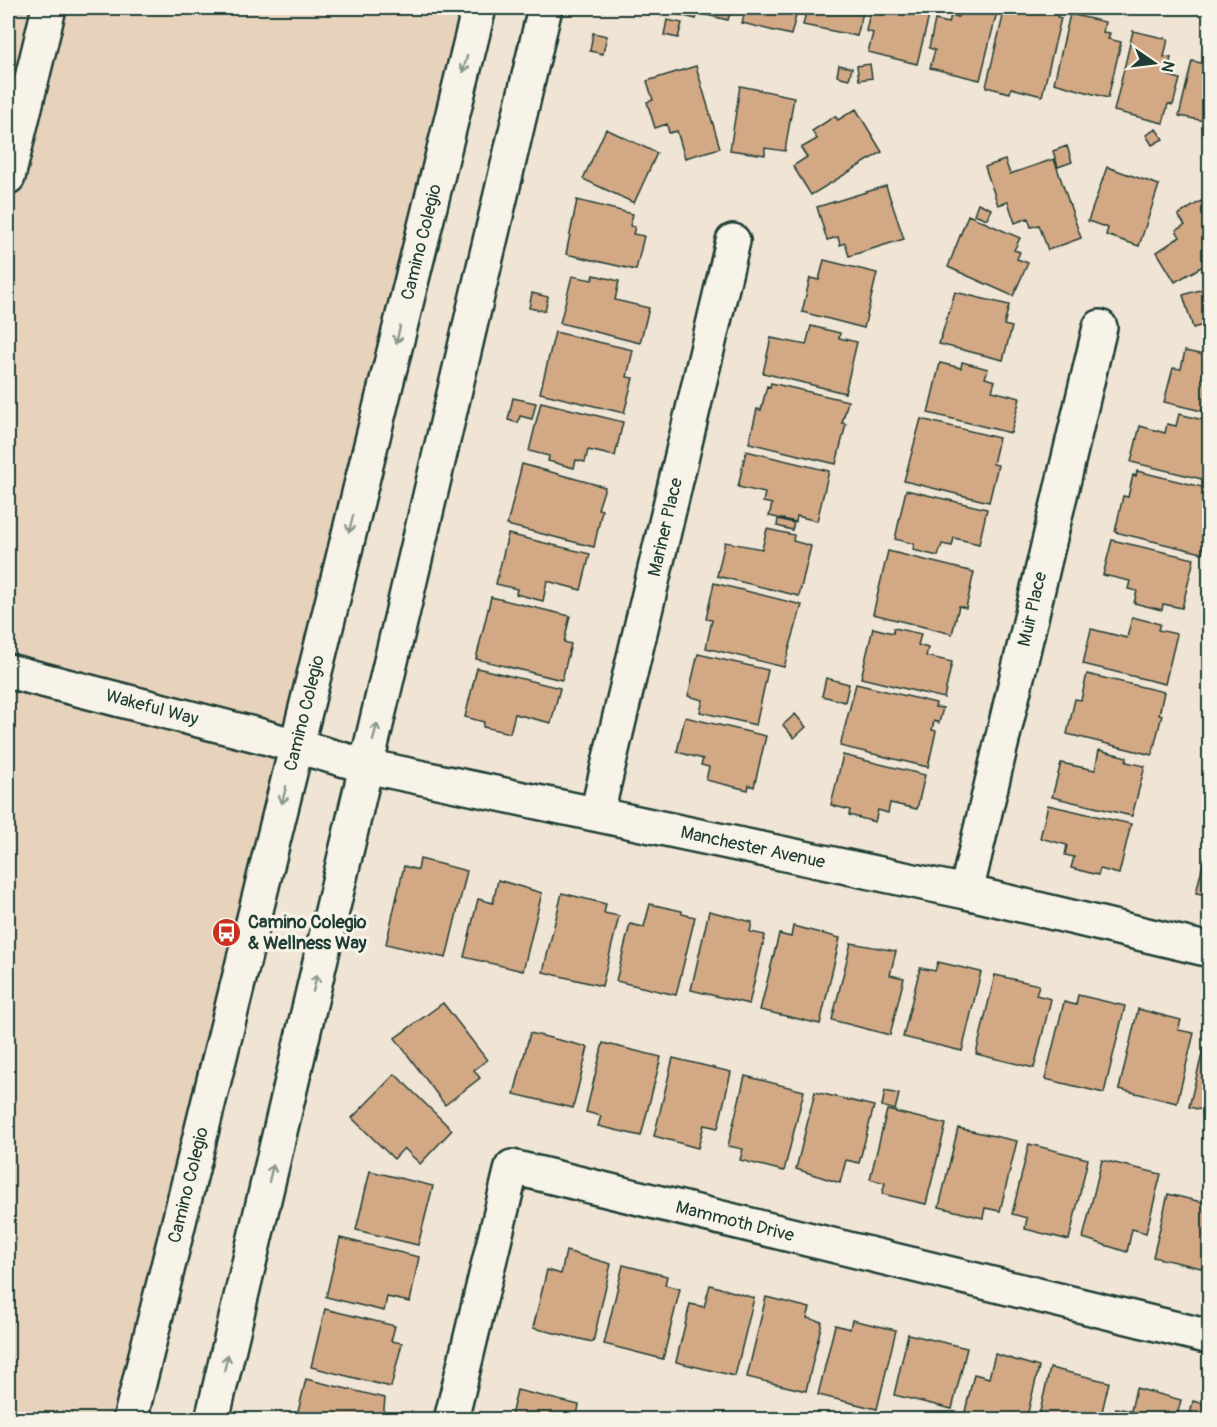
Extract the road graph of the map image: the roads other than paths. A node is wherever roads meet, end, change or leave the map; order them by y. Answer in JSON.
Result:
{"nodes":[{"id":1,"x":49,"y":8,"type":"edge"},
{"id":2,"x":479,"y":8,"type":"edge"},
{"id":3,"x":545,"y":8,"type":"edge"},
{"id":4,"x":8,"y":177,"type":"edge"},
{"id":5,"x":733,"y":241,"type":"dead end"},
{"id":6,"x":1100,"y":327,"type":"dead end"},
{"id":7,"x":8,"y":672,"type":"edge"},
{"id":8,"x":296,"y":747,"type":"junction"},
{"id":9,"x":366,"y":766,"type":"junction"},
{"id":10,"x":597,"y":813,"type":"junction"},
{"id":11,"x":966,"y":892,"type":"junction"},
{"id":12,"x":1209,"y":950,"type":"edge"},
{"id":13,"x":1209,"y":1336,"type":"edge"},
{"id":14,"x":130,"y":1419,"type":"edge"},
{"id":15,"x":213,"y":1419,"type":"edge"},
{"id":16,"x":451,"y":1419,"type":"edge"}],
"edges":[{"from":1,"to":4,"type":"street"},
{"from":2,"to":8,"type":"street","name":"Camino Colegio","one_way":true},
{"from":9,"to":3,"type":"street","one_way":true},
{"from":5,"to":10,"type":"street","name":"Mariner Place"},
{"from":6,"to":11,"type":"street","name":"Muir Place"},
{"from":7,"to":8,"type":"street","name":"Wakeful Way"},
{"from":8,"to":9,"type":"street","name":"Manchester Avenue"},
{"from":8,"to":14,"type":"street","name":"Camino Colegio","one_way":true},
{"from":9,"to":10,"type":"street","name":"Manchester Avenue"},
{"from":15,"to":9,"type":"street","one_way":true},
{"from":10,"to":11,"type":"street","name":"Manchester Avenue"},
{"from":11,"to":12,"type":"street","name":"Manchester Avenue"},
{"from":13,"to":16,"type":"street","name":"Mammoth Drive"}]}
